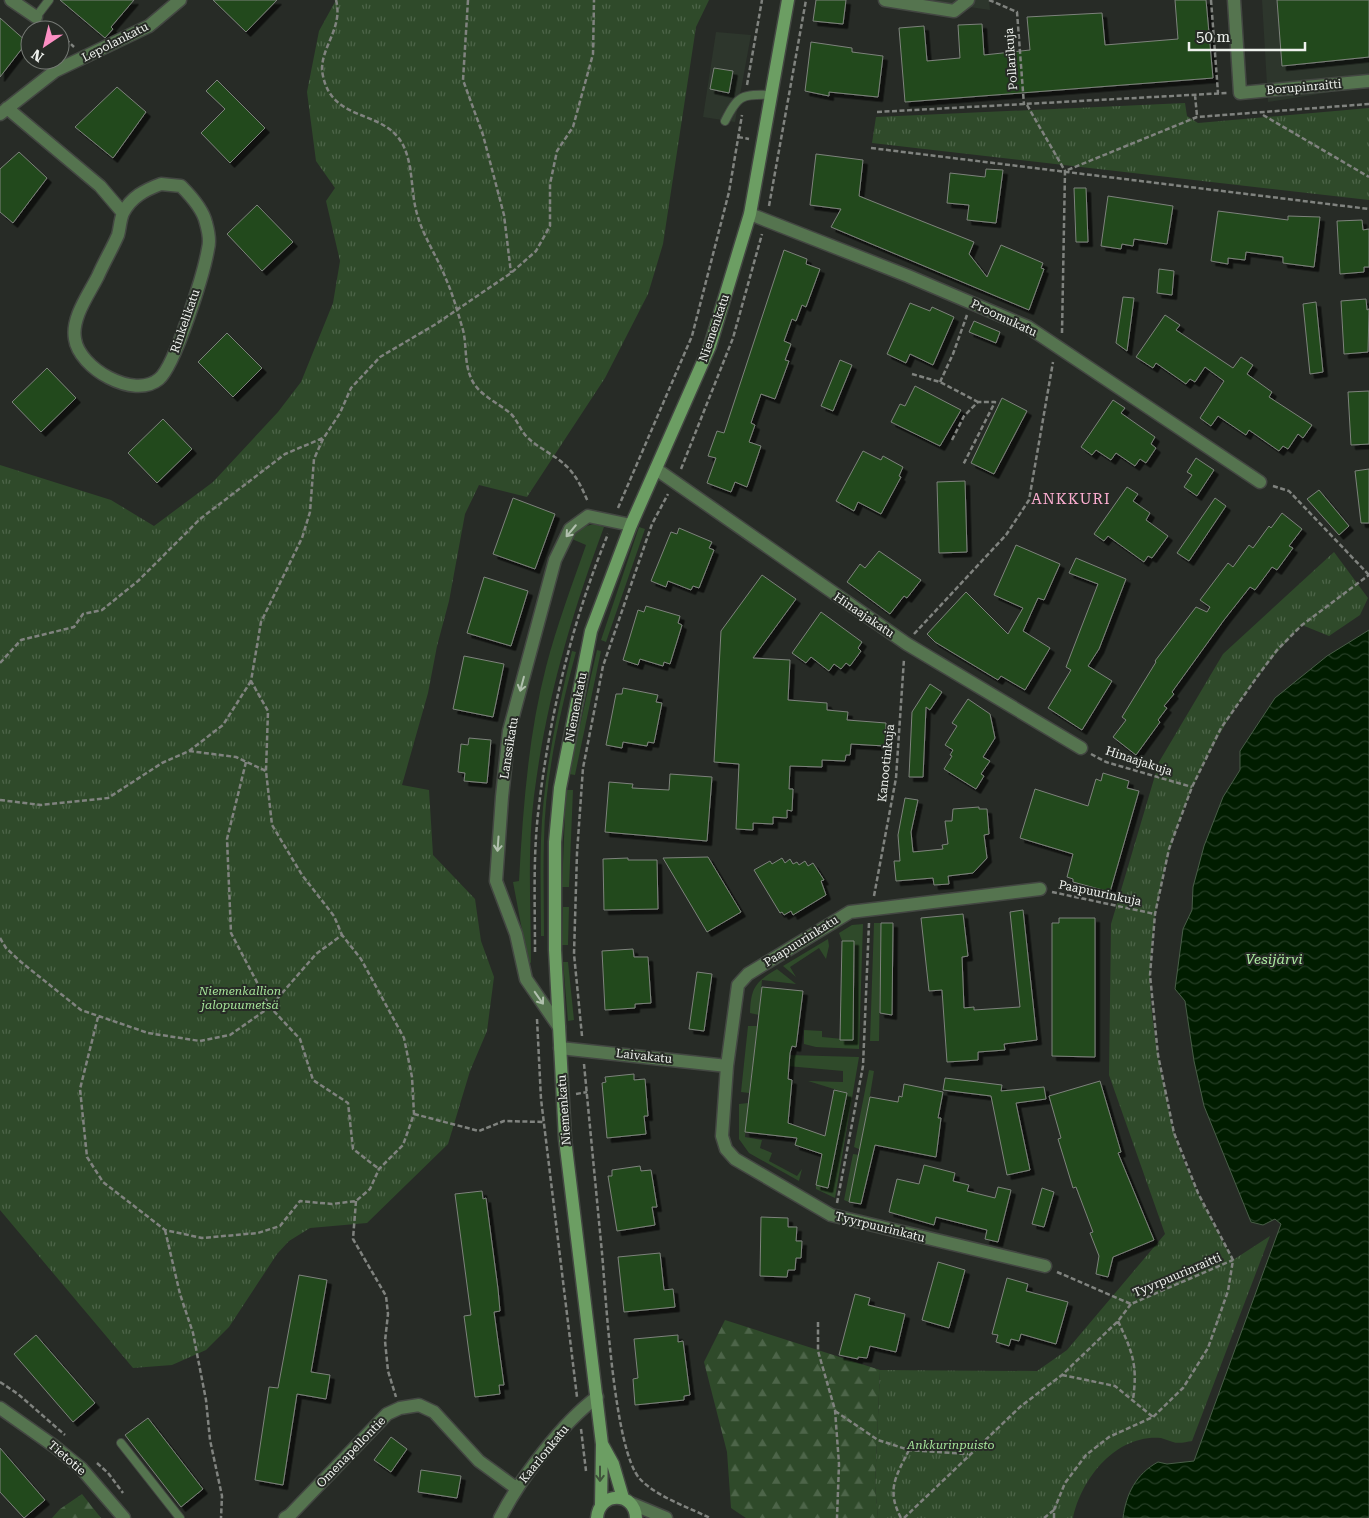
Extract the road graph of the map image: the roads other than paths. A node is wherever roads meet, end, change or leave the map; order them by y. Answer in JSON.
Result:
{"nodes":[{"id":1,"x":11,"y":0,"type":"edge"},
{"id":2,"x":49,"y":0,"type":"edge"},
{"id":3,"x":180,"y":0,"type":"edge"},
{"id":4,"x":788,"y":0,"type":"edge"},
{"id":5,"x":885,"y":0,"type":"edge"},
{"id":6,"x":968,"y":0,"type":"edge"},
{"id":7,"x":1234,"y":0,"type":"edge"},
{"id":8,"x":36,"y":17,"type":"joint"},
{"id":9,"x":1369,"y":81,"type":"edge"},
{"id":10,"x":771,"y":95,"type":"junction"},
{"id":11,"x":3,"y":111,"type":"edge"},
{"id":12,"x":725,"y":121,"type":"dead end"},
{"id":13,"x":123,"y":213,"type":"junction"},
{"id":14,"x":750,"y":214,"type":"junction"},
{"id":15,"x":656,"y":469,"type":"junction"},
{"id":16,"x":1260,"y":482,"type":"road end"},
{"id":17,"x":631,"y":525,"type":"junction"},
{"id":18,"x":1081,"y":748,"type":"road end"},
{"id":19,"x":1040,"y":889,"type":"road end"},
{"id":20,"x":559,"y":1027,"type":"junction"},
{"id":21,"x":560,"y":1048,"type":"junction"},
{"id":22,"x":727,"y":1066,"type":"junction"},
{"id":23,"x":1045,"y":1266,"type":"road end"},
{"id":24,"x":597,"y":1398,"type":"junction"},
{"id":25,"x":0,"y":1408,"type":"edge"},
{"id":26,"x":122,"y":1443,"type":"dead end"},
{"id":27,"x":602,"y":1444,"type":"junction"},
{"id":28,"x":516,"y":1488,"type":"junction"},
{"id":29,"x":627,"y":1500,"type":"junction"},
{"id":30,"x":601,"y":1504,"type":"junction"},
{"id":31,"x":124,"y":1518,"type":"edge"},
{"id":32,"x":180,"y":1518,"type":"edge"},
{"id":33,"x":285,"y":1518,"type":"edge"},
{"id":34,"x":500,"y":1518,"type":"edge"},
{"id":35,"x":597,"y":1518,"type":"edge"},
{"id":36,"x":636,"y":1518,"type":"edge"},
{"id":37,"x":666,"y":1518,"type":"edge"}],
"edges":[{"from":1,"to":8,"type":"street"},
{"from":2,"to":8,"type":"lane"},
{"from":3,"to":11,"type":"street","name":"Lepolankatu"},
{"from":4,"to":10,"type":"street","name":"Niemenkatu"},
{"from":5,"to":6,"type":"street"},
{"from":7,"to":9,"type":"street","name":"Borupinraitti"},
{"from":10,"to":12,"type":"lane"},
{"from":10,"to":14,"type":"street","name":"Niemenkatu"},
{"from":11,"to":13,"type":"street"},
{"from":13,"to":13,"type":"street","name":"Rinkelikatu"},
{"from":14,"to":15,"type":"street","name":"Niemenkatu"},
{"from":14,"to":16,"type":"street","name":"Proomukatu"},
{"from":15,"to":17,"type":"street","name":"Niemenkatu"},
{"from":15,"to":18,"type":"street","name":"Hinaajakatu"},
{"from":17,"to":20,"type":"street","name":"Niemenkatu"},
{"from":17,"to":20,"type":"street","name":"Lanssikatu","one_way":true},
{"from":19,"to":22,"type":"street","name":"Paapuurinkatu"},
{"from":20,"to":21,"type":"street","name":"Niemenkatu"},
{"from":21,"to":22,"type":"street","name":"Laivakatu"},
{"from":21,"to":24,"type":"street","name":"Niemenkatu"},
{"from":22,"to":23,"type":"street","name":"Tyyrpuurinkatu"},
{"from":24,"to":27,"type":"street","name":"Niemenkatu"},
{"from":24,"to":28,"type":"street","name":"Kaarlonkatu"},
{"from":25,"to":31,"type":"street","name":"Tietotie"},
{"from":26,"to":32,"type":"lane"},
{"from":27,"to":29,"type":"street","name":"Niemenkatu"},
{"from":27,"to":30,"type":"street","name":"Niemenkatu","one_way":true},
{"from":28,"to":33,"type":"street","name":"Omenapellontie"},
{"from":28,"to":34,"type":"street","name":"Kaarlonkatu"},
{"from":29,"to":30,"type":"street"},
{"from":29,"to":36,"type":"street","name":"Niemenkatu"},
{"from":29,"to":37,"type":"street"},
{"from":30,"to":35,"type":"street","name":"Niemenkatu"}]}
